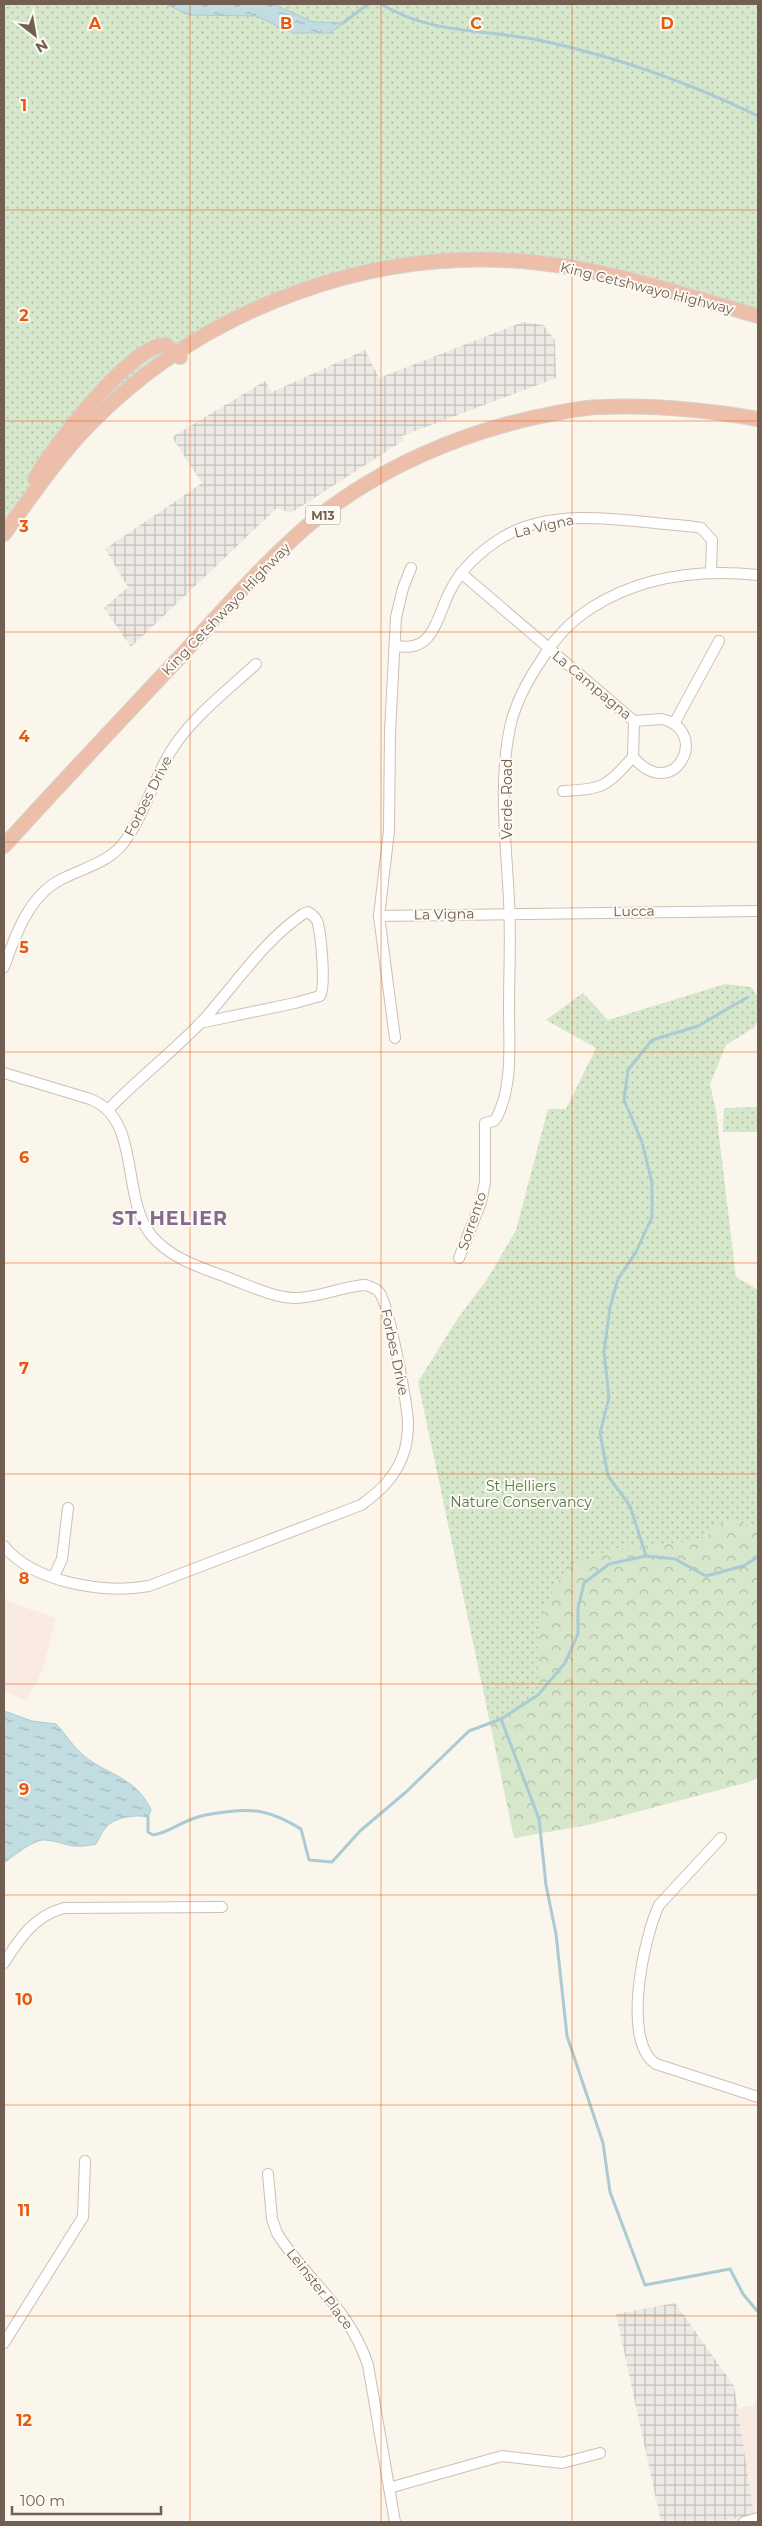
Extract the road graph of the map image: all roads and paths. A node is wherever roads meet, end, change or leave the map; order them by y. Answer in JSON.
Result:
{"nodes":[{"id":1,"x":758,"y":316,"type":"edge"},
{"id":2,"x":758,"y":419,"type":"edge"},
{"id":3,"x":4,"y":532,"type":"edge"},
{"id":4,"x":412,"y":568,"type":"dead end"},
{"id":5,"x":460,"y":573,"type":"junction"},
{"id":6,"x":711,"y":573,"type":"junction"},
{"id":7,"x":758,"y":575,"type":"edge"},
{"id":8,"x":718,"y":642,"type":"dead end"},
{"id":9,"x":395,"y":646,"type":"junction"},
{"id":10,"x":549,"y":648,"type":"junction"},
{"id":11,"x":256,"y":664,"type":"dead end"},
{"id":12,"x":634,"y":721,"type":"junction"},
{"id":13,"x":675,"y":722,"type":"junction"},
{"id":14,"x":633,"y":757,"type":"junction"},
{"id":15,"x":563,"y":790,"type":"dead end"},
{"id":16,"x":4,"y":846,"type":"edge"},
{"id":17,"x":758,"y":911,"type":"edge"},
{"id":18,"x":510,"y":912,"type":"junction"},
{"id":19,"x":379,"y":916,"type":"junction"},
{"id":20,"x":4,"y":967,"type":"edge"},
{"id":21,"x":200,"y":1023,"type":"junction"},
{"id":22,"x":395,"y":1038,"type":"dead end"},
{"id":23,"x":4,"y":1075,"type":"edge"},
{"id":24,"x":108,"y":1110,"type":"junction"},
{"id":25,"x":485,"y":1123,"type":"joint"},
{"id":26,"x":460,"y":1258,"type":"dead end"},
{"id":27,"x":68,"y":1508,"type":"dead end"},
{"id":28,"x":4,"y":1546,"type":"edge"},
{"id":29,"x":54,"y":1576,"type":"junction"},
{"id":30,"x":721,"y":1838,"type":"dead end"},
{"id":31,"x":222,"y":1907,"type":"dead end"},
{"id":32,"x":4,"y":1963,"type":"edge"},
{"id":33,"x":758,"y":2097,"type":"edge"},
{"id":34,"x":85,"y":2161,"type":"dead end"},
{"id":35,"x":268,"y":2174,"type":"dead end"},
{"id":36,"x":4,"y":2343,"type":"edge"},
{"id":37,"x":600,"y":2453,"type":"dead end"},
{"id":38,"x":389,"y":2488,"type":"junction"},
{"id":39,"x":758,"y":2518,"type":"edge"},
{"id":40,"x":395,"y":2522,"type":"edge"},
{"id":41,"x":744,"y":2522,"type":"edge"}],
"edges":[{"from":1,"to":3,"type":"highway","name":"King Cetshwayo Highway"},
{"from":2,"to":16,"type":"highway","name":"King Cetshwayo Highway","number":"M13"},
{"from":4,"to":9,"type":"street"},
{"from":5,"to":6,"type":"street","name":"La Vigna"},
{"from":5,"to":9,"type":"street","name":"La Vigna"},
{"from":5,"to":10,"type":"street","name":"La Campagna"},
{"from":6,"to":7,"type":"street","name":"Verde Road"},
{"from":6,"to":10,"type":"street","name":"Verde Road"},
{"from":8,"to":13,"type":"street"},
{"from":9,"to":19,"type":"street"},
{"from":10,"to":12,"type":"street","name":"La Campagna"},
{"from":10,"to":18,"type":"street","name":"Verde Road"},
{"from":11,"to":20,"type":"street","name":"Forbes Drive"},
{"from":12,"to":13,"type":"street","name":"La Campagna"},
{"from":12,"to":14,"type":"street","name":"La Campagna"},
{"from":13,"to":14,"type":"street"},
{"from":14,"to":15,"type":"street"},
{"from":17,"to":18,"type":"street","name":"Lucca"},
{"from":18,"to":19,"type":"street","name":"La Vigna"},
{"from":18,"to":25,"type":"street","name":"Verde Road"},
{"from":19,"to":22,"type":"street"},
{"from":21,"to":21,"type":"street"},
{"from":21,"to":24,"type":"street"},
{"from":23,"to":24,"type":"street","name":"Forbes Drive"},
{"from":24,"to":29,"type":"street","name":"Forbes Drive"},
{"from":25,"to":26,"type":"street","name":"Sorrento"},
{"from":27,"to":29,"type":"street"},
{"from":28,"to":29,"type":"street","name":"Forbes Drive"},
{"from":30,"to":33,"type":"street"},
{"from":31,"to":32,"type":"street"},
{"from":34,"to":36,"type":"street"},
{"from":35,"to":38,"type":"street","name":"Leinster Place"},
{"from":37,"to":38,"type":"street"},
{"from":38,"to":40,"type":"street","name":"Leinster Place"},
{"from":39,"to":41,"type":"street"}]}
